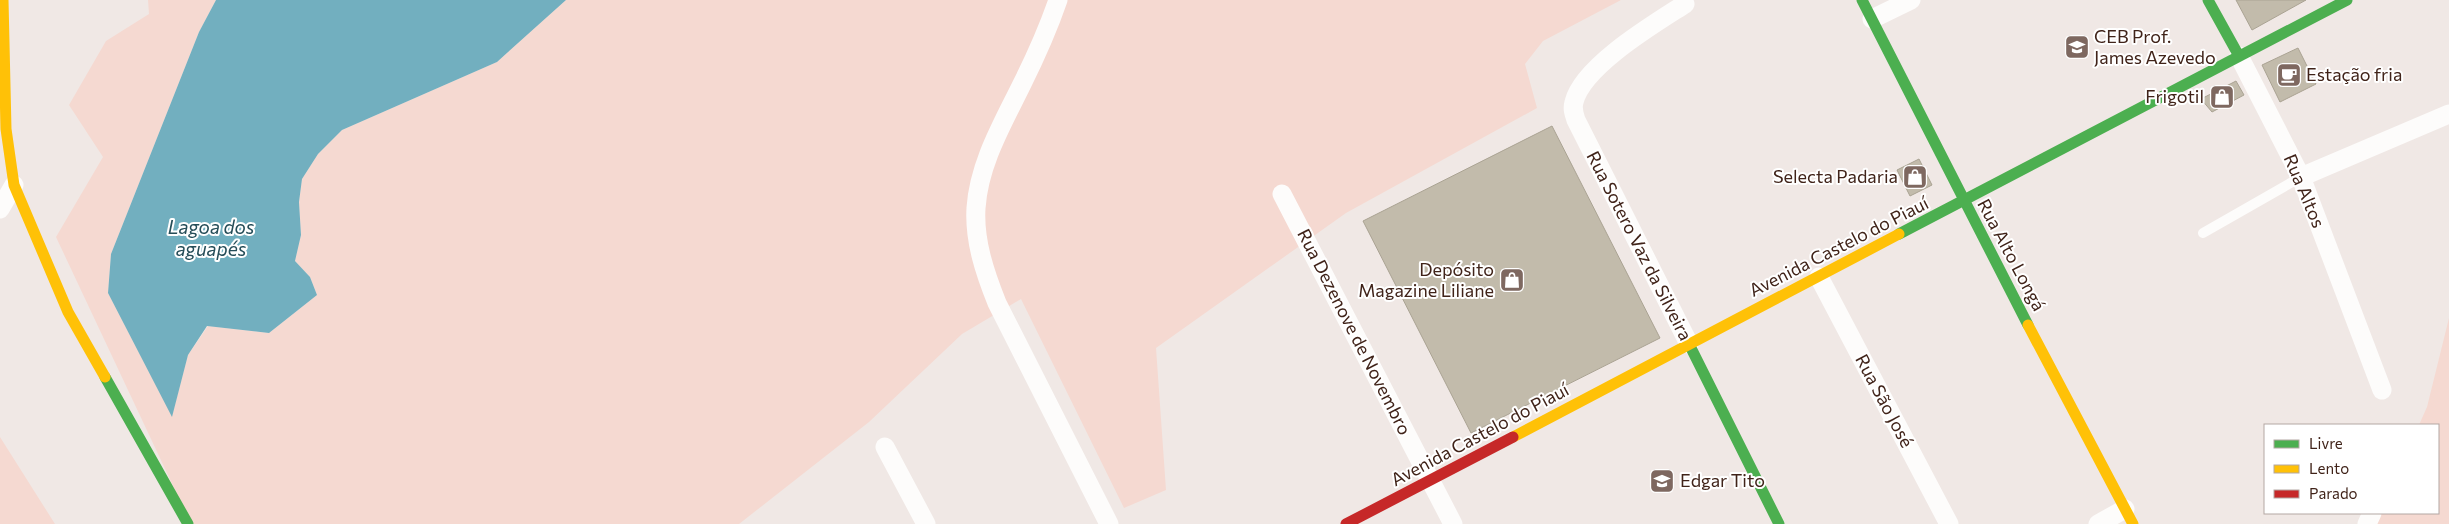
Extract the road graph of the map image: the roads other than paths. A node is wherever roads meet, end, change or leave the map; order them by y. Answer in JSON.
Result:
{"nodes":[{"id":1,"x":3,"y":0,"type":"edge"},
{"id":2,"x":1058,"y":0,"type":"edge"},
{"id":3,"x":1862,"y":0,"type":"edge"},
{"id":4,"x":1912,"y":0,"type":"edge"},
{"id":5,"x":2208,"y":0,"type":"edge"},
{"id":6,"x":2347,"y":0,"type":"edge"},
{"id":7,"x":1685,"y":4,"type":"dead end"},
{"id":8,"x":1872,"y":20,"type":"junction"},
{"id":9,"x":2239,"y":56,"type":"junction"},
{"id":10,"x":2449,"y":114,"type":"edge"},
{"id":11,"x":2301,"y":177,"type":"junction"},
{"id":12,"x":14,"y":185,"type":"junction"},
{"id":13,"x":1282,"y":194,"type":"dead end"},
{"id":14,"x":1964,"y":203,"type":"junction"},
{"id":15,"x":0,"y":208,"type":"edge"},
{"id":16,"x":2203,"y":233,"type":"dead end"},
{"id":17,"x":1819,"y":278,"type":"junction"},
{"id":18,"x":1689,"y":344,"type":"junction"},
{"id":19,"x":2382,"y":390,"type":"dead end"},
{"id":20,"x":885,"y":447,"type":"dead end"},
{"id":21,"x":1431,"y":480,"type":"junction"},
{"id":22,"x":2129,"y":516,"type":"edge"},
{"id":23,"x":188,"y":524,"type":"edge"},
{"id":24,"x":926,"y":524,"type":"edge"},
{"id":25,"x":1109,"y":524,"type":"edge"},
{"id":26,"x":1346,"y":524,"type":"edge"},
{"id":27,"x":1453,"y":524,"type":"edge"},
{"id":28,"x":1779,"y":524,"type":"edge"},
{"id":29,"x":1949,"y":524,"type":"edge"},
{"id":30,"x":2098,"y":524,"type":"edge"}],
"edges":[{"from":1,"to":12,"type":"main road"},
{"from":2,"to":25,"type":"street"},
{"from":3,"to":8,"type":"main road","name":"Rua Alto Longá"},
{"from":4,"to":8,"type":"street"},
{"from":5,"to":9,"type":"main road","name":"Rua Altos"},
{"from":6,"to":9,"type":"main road","name":"Avenida Castelo do Piauí"},
{"from":7,"to":18,"type":"street","name":"Rua Sotero Vaz da Silveira"},
{"from":8,"to":14,"type":"main road","name":"Rua Alto Longá"},
{"from":9,"to":11,"type":"street","name":"Rua Altos"},
{"from":9,"to":14,"type":"main road","name":"Avenida Castelo do Piauí"},
{"from":10,"to":11,"type":"street"},
{"from":11,"to":16,"type":"lane"},
{"from":11,"to":19,"type":"street","name":"Rua Altos"},
{"from":12,"to":15,"type":"street"},
{"from":12,"to":23,"type":"main road"},
{"from":13,"to":21,"type":"street","name":"Rua Dezenove de Novembro"},
{"from":14,"to":17,"type":"main road","name":"Avenida Castelo do Piauí"},
{"from":14,"to":22,"type":"main road","name":"Rua Alto Longá"},
{"from":17,"to":18,"type":"main road","name":"Avenida Castelo do Piauí"},
{"from":17,"to":29,"type":"street","name":"Rua São José"},
{"from":18,"to":21,"type":"main road","name":"Avenida Castelo do Piauí"},
{"from":18,"to":28,"type":"main road","name":"Rua Sotero Vaz da Silveira"},
{"from":20,"to":24,"type":"street"},
{"from":21,"to":26,"type":"main road","name":"Avenida Castelo do Piauí"},
{"from":21,"to":27,"type":"street","name":"Rua Dezenove de Novembro"},
{"from":22,"to":30,"type":"street"}]}
